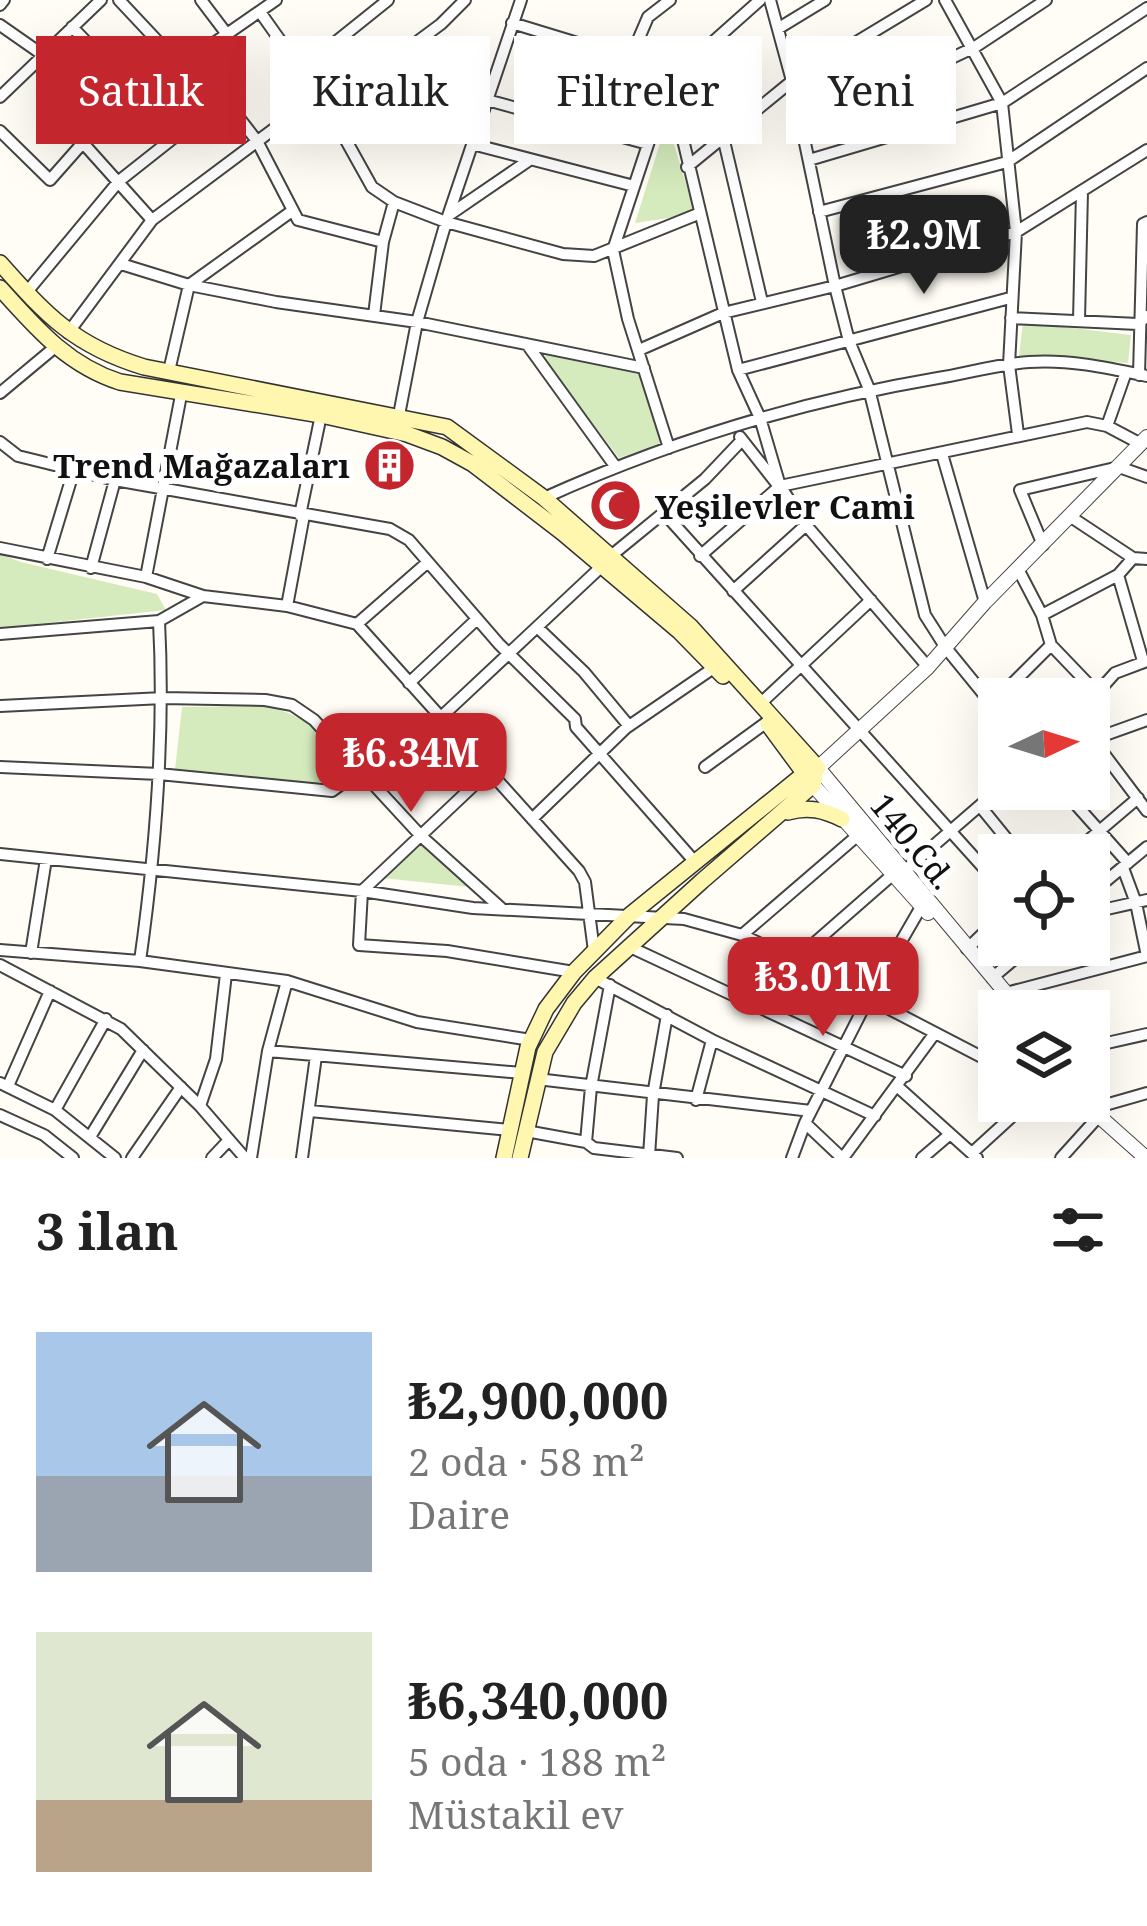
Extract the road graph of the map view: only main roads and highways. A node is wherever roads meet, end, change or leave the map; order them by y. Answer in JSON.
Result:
{"nodes":[{"id":1,"x":0,"y":263,"type":"edge"},
{"id":2,"x":0,"y":288,"type":"edge"},
{"id":3,"x":606,"y":561,"type":"junction"},
{"id":4,"x":779,"y":739,"type":"junction"},
{"id":5,"x":811,"y":775,"type":"junction"},
{"id":6,"x":776,"y":794,"type":"junction"},
{"id":7,"x":779,"y":814,"type":"junction"},
{"id":8,"x":842,"y":819,"type":"road end"},
{"id":9,"x":530,"y":1076,"type":"junction"},
{"id":10,"x":518,"y":1130,"type":"junction"},
{"id":11,"x":504,"y":1158,"type":"edge"},
{"id":12,"x":520,"y":1158,"type":"edge"}],
"edges":[{"from":1,"to":3,"type":"main road"},
{"from":2,"to":3,"type":"main road"},
{"from":3,"to":4,"type":"main road"},
{"from":3,"to":5,"type":"main road"},
{"from":4,"to":5,"type":"main road"},
{"from":4,"to":6,"type":"main road"},
{"from":5,"to":6,"type":"main road"},
{"from":5,"to":7,"type":"main road"},
{"from":6,"to":9,"type":"main road"},
{"from":7,"to":8,"type":"main road"},
{"from":7,"to":9,"type":"main road"},
{"from":9,"to":10,"type":"main road"},
{"from":10,"to":11,"type":"main road"},
{"from":10,"to":12,"type":"main road"}]}
